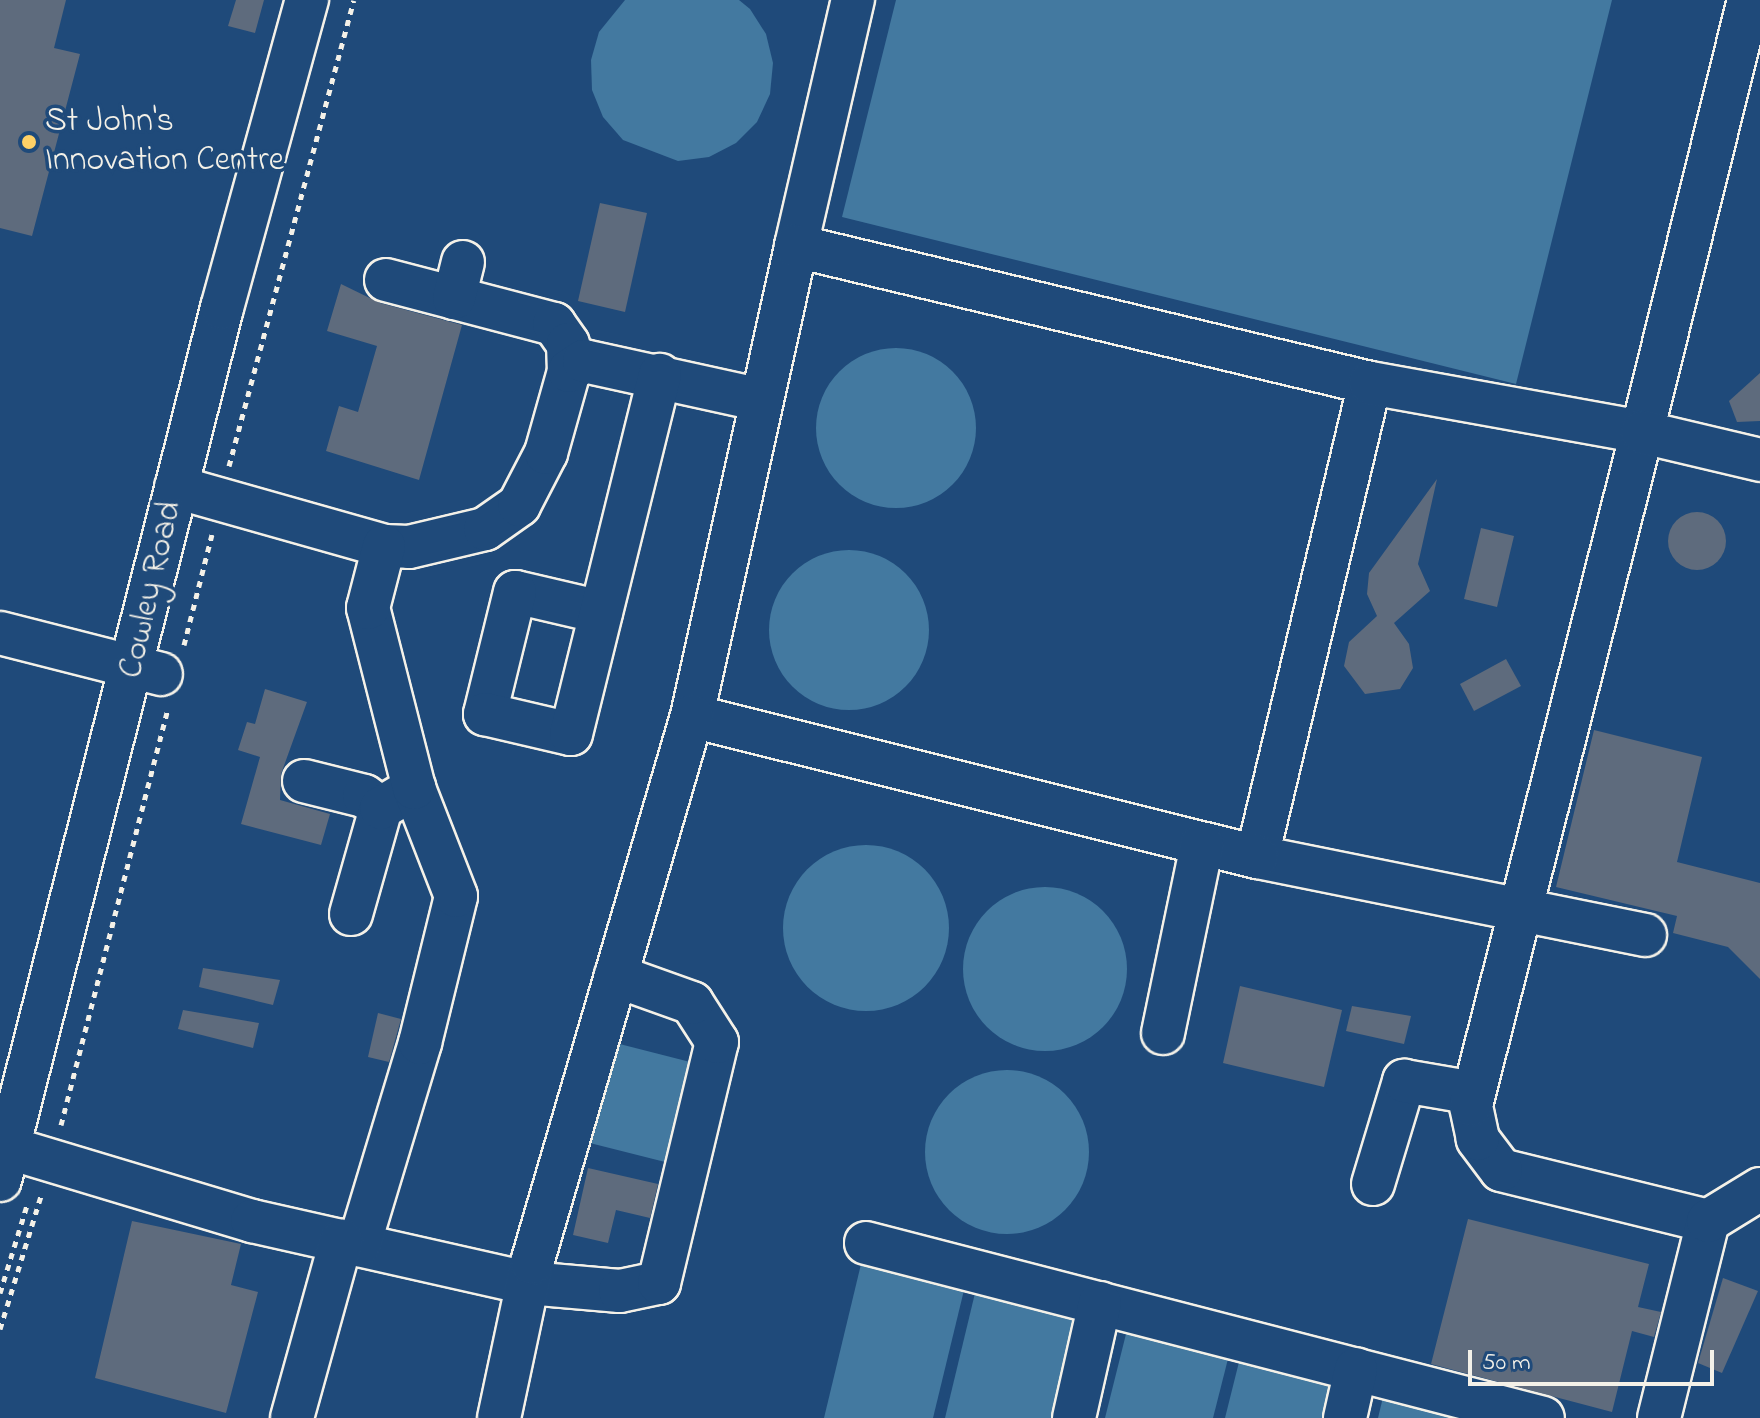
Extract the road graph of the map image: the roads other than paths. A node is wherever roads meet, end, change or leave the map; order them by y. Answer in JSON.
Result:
{"nodes":[{"id":1,"x":307,"y":0,"type":"edge"},
{"id":2,"x":853,"y":0,"type":"edge"},
{"id":3,"x":1749,"y":0,"type":"edge"},
{"id":4,"x":796,"y":246,"type":"junction"},
{"id":5,"x":386,"y":280,"type":"dead end"},
{"id":6,"x":569,"y":371,"type":"junction"},
{"id":7,"x":660,"y":375,"type":"junction"},
{"id":8,"x":1370,"y":383,"type":"junction"},
{"id":9,"x":762,"y":400,"type":"junction"},
{"id":10,"x":1642,"y":432,"type":"junction"},
{"id":11,"x":1760,"y":460,"type":"edge"},
{"id":12,"x":176,"y":487,"type":"junction"},
{"id":13,"x":384,"y":546,"type":"junction"},
{"id":14,"x":601,"y":612,"type":"dead end"},
{"id":15,"x":0,"y":633,"type":"edge"},
{"id":16,"x":149,"y":670,"type":"junction"},
{"id":17,"x":692,"y":716,"type":"junction"},
{"id":18,"x":304,"y":781,"type":"dead end"},
{"id":19,"x":398,"y":798,"type":"junction"},
{"id":20,"x":1202,"y":844,"type":"junction"},
{"id":21,"x":1257,"y":857,"type":"junction"},
{"id":22,"x":1524,"y":908,"type":"junction"},
{"id":23,"x":351,"y":914,"type":"dead end"},
{"id":24,"x":1645,"y":935,"type":"dead end"},
{"id":25,"x":616,"y":976,"type":"junction"},
{"id":26,"x":1163,"y":1033,"type":"dead end"},
{"id":27,"x":1474,"y":1093,"type":"junction"},
{"id":28,"x":17,"y":1161,"type":"edge"},
{"id":29,"x":1373,"y":1184,"type":"dead end"},
{"id":30,"x":1760,"y":1189,"type":"edge"},
{"id":31,"x":1708,"y":1221,"type":"junction"},
{"id":32,"x":350,"y":1243,"type":"junction"},
{"id":33,"x":866,"y":1243,"type":"dead end"},
{"id":34,"x":528,"y":1283,"type":"junction"},
{"id":35,"x":1100,"y":1303,"type":"junction"},
{"id":36,"x":1356,"y":1369,"type":"junction"},
{"id":37,"x":292,"y":1418,"type":"edge"},
{"id":38,"x":499,"y":1418,"type":"edge"},
{"id":39,"x":1074,"y":1418,"type":"edge"},
{"id":40,"x":1345,"y":1418,"type":"edge"},
{"id":41,"x":1543,"y":1418,"type":"edge"},
{"id":42,"x":1659,"y":1418,"type":"edge"}],
"edges":[{"from":1,"to":12,"type":"street","name":"Cowley Road"},
{"from":2,"to":4,"type":"street"},
{"from":3,"to":10,"type":"street"},
{"from":4,"to":8,"type":"street"},
{"from":4,"to":9,"type":"street"},
{"from":5,"to":6,"type":"street"},
{"from":6,"to":7,"type":"street"},
{"from":6,"to":13,"type":"street"},
{"from":7,"to":9,"type":"street"},
{"from":7,"to":14,"type":"street"},
{"from":8,"to":10,"type":"street"},
{"from":8,"to":21,"type":"street"},
{"from":9,"to":17,"type":"street"},
{"from":10,"to":11,"type":"street"},
{"from":10,"to":22,"type":"street"},
{"from":12,"to":13,"type":"street"},
{"from":12,"to":16,"type":"street","name":"Cowley Road"},
{"from":13,"to":19,"type":"street"},
{"from":15,"to":16,"type":"street"},
{"from":16,"to":28,"type":"street","name":"Cowley Road"},
{"from":17,"to":20,"type":"street"},
{"from":17,"to":25,"type":"street"},
{"from":18,"to":19,"type":"street"},
{"from":19,"to":23,"type":"street"},
{"from":19,"to":32,"type":"street"},
{"from":20,"to":21,"type":"street"},
{"from":20,"to":26,"type":"street"},
{"from":21,"to":22,"type":"street"},
{"from":22,"to":24,"type":"street"},
{"from":22,"to":27,"type":"street"},
{"from":25,"to":34,"type":"street"},
{"from":25,"to":34,"type":"street"},
{"from":27,"to":29,"type":"street"},
{"from":27,"to":31,"type":"street"},
{"from":28,"to":32,"type":"street"},
{"from":30,"to":31,"type":"street"},
{"from":31,"to":42,"type":"street"},
{"from":32,"to":34,"type":"street"},
{"from":32,"to":37,"type":"street"},
{"from":33,"to":35,"type":"street"},
{"from":34,"to":38,"type":"street"},
{"from":35,"to":36,"type":"street"},
{"from":35,"to":39,"type":"street"},
{"from":36,"to":40,"type":"street"},
{"from":36,"to":41,"type":"street"}]}
